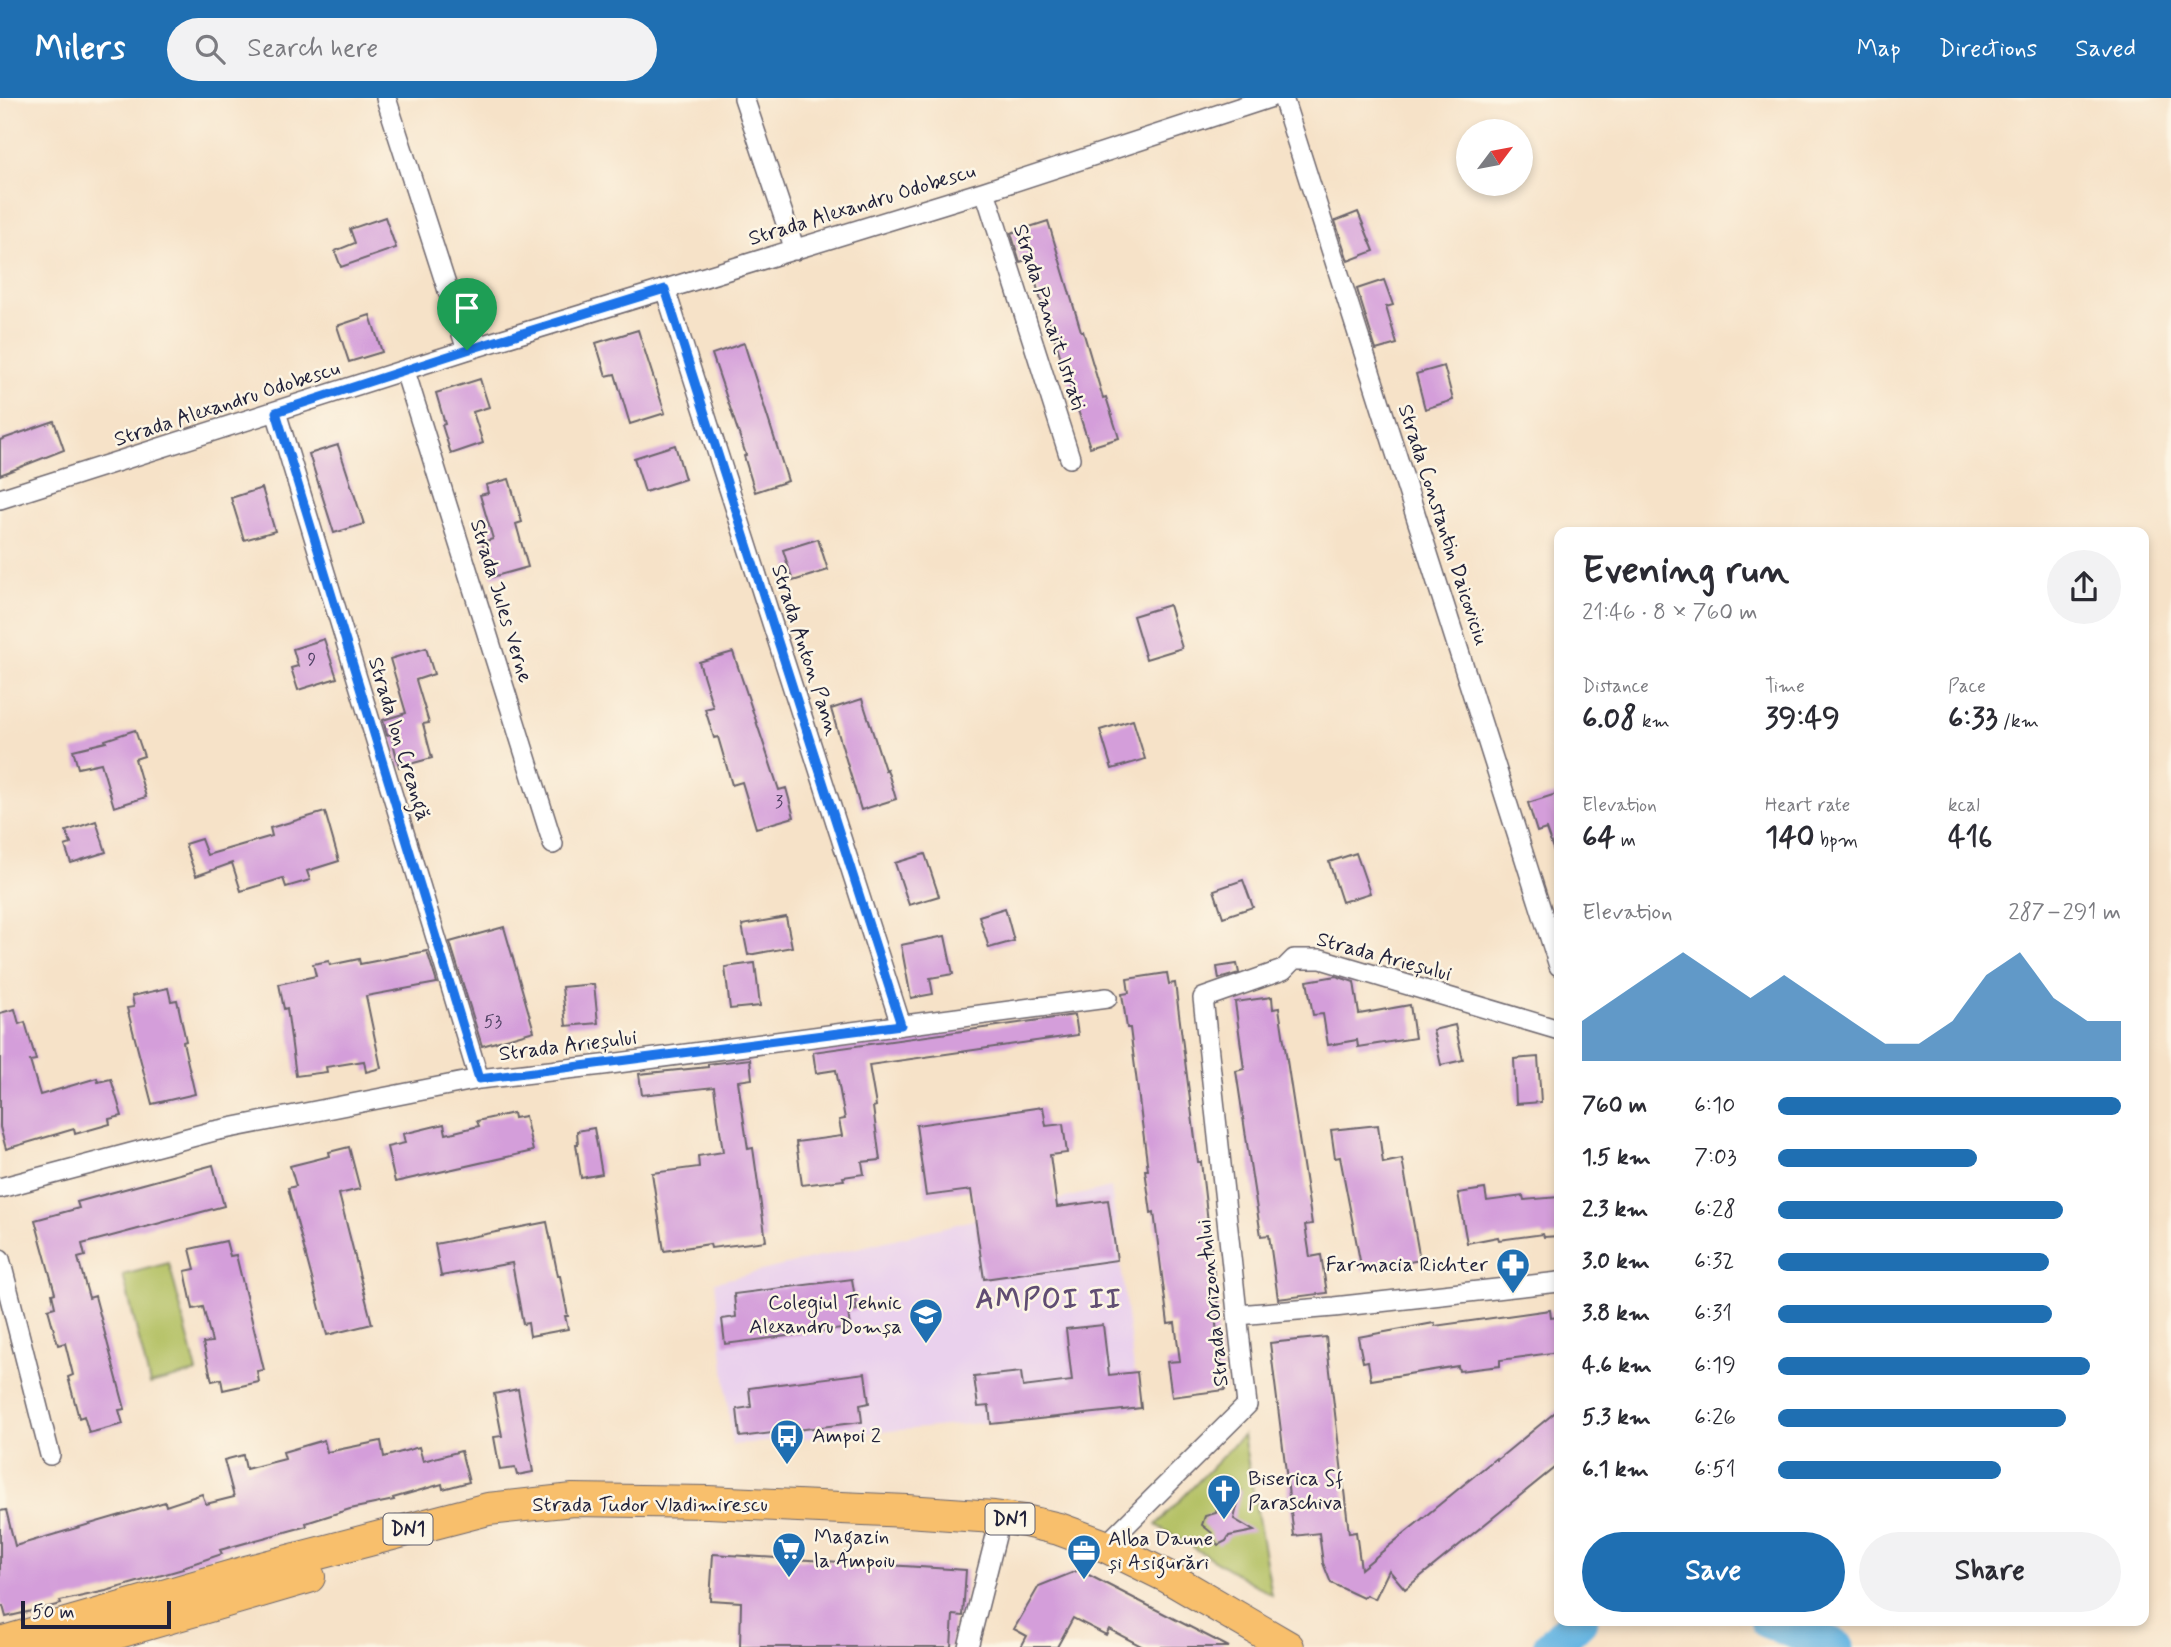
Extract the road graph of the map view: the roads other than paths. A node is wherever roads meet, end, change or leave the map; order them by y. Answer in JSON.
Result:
{"nodes":[{"id":1,"x":386,"y":98,"type":"edge"},
{"id":2,"x":744,"y":98,"type":"edge"},
{"id":3,"x":1269,"y":98,"type":"edge"},
{"id":4,"x":1283,"y":98,"type":"edge"},
{"id":5,"x":985,"y":191,"type":"junction"},
{"id":6,"x":795,"y":250,"type":"junction"},
{"id":7,"x":665,"y":289,"type":"junction"},
{"id":8,"x":467,"y":350,"type":"junction"},
{"id":9,"x":405,"y":371,"type":"junction"},
{"id":10,"x":276,"y":412,"type":"junction"},
{"id":11,"x":1070,"y":457,"type":"dead end"},
{"id":12,"x":0,"y":499,"type":"edge"},
{"id":13,"x":554,"y":844,"type":"dead end"},
{"id":14,"x":1554,"y":950,"type":"edge"},
{"id":15,"x":1107,"y":998,"type":"dead end"},
{"id":16,"x":1203,"y":998,"type":"joint"},
{"id":17,"x":901,"y":1025,"type":"junction"},
{"id":18,"x":1554,"y":1029,"type":"edge"},
{"id":19,"x":479,"y":1079,"type":"junction"},
{"id":20,"x":0,"y":1188,"type":"edge"},
{"id":21,"x":0,"y":1259,"type":"edge"},
{"id":22,"x":1554,"y":1283,"type":"edge"},
{"id":23,"x":1238,"y":1315,"type":"junction"},
{"id":24,"x":50,"y":1455,"type":"dead end"},
{"id":25,"x":996,"y":1536,"type":"junction"},
{"id":26,"x":1105,"y":1546,"type":"junction"},
{"id":27,"x":0,"y":1643,"type":"edge"},
{"id":28,"x":67,"y":1647,"type":"edge"},
{"id":29,"x":968,"y":1647,"type":"edge"},
{"id":30,"x":1255,"y":1647,"type":"edge"},
{"id":31,"x":1288,"y":1647,"type":"edge"}],
"edges":[{"from":1,"to":8,"type":"street"},
{"from":2,"to":6,"type":"street"},
{"from":3,"to":5,"type":"street","name":"Strada Alexandru Odobescu"},
{"from":4,"to":14,"type":"street","name":"Strada Constantin Daicoviciu"},
{"from":5,"to":6,"type":"street","name":"Strada Alexandru Odobescu"},
{"from":5,"to":11,"type":"street","name":"Strada Panait Istrati"},
{"from":6,"to":7,"type":"street","name":"Strada Alexandru Odobescu"},
{"from":7,"to":8,"type":"street","name":"Strada Alexandru Odobescu"},
{"from":7,"to":17,"type":"street","name":"Strada Anton Pann"},
{"from":8,"to":9,"type":"street","name":"Strada Alexandru Odobescu"},
{"from":9,"to":10,"type":"street","name":"Strada Alexandru Odobescu"},
{"from":9,"to":13,"type":"street","name":"Strada Jules Verne"},
{"from":10,"to":12,"type":"street","name":"Strada Alexandru Odobescu"},
{"from":10,"to":19,"type":"street","name":"Strada Ion Creangă"},
{"from":15,"to":17,"type":"street","name":"Strada Arieșului"},
{"from":16,"to":18,"type":"street","name":"Strada Arieșului"},
{"from":16,"to":23,"type":"street","name":"Strada Orizontului"},
{"from":17,"to":19,"type":"street","name":"Strada Arieșului"},
{"from":19,"to":20,"type":"street","name":"Strada Arieșului"},
{"from":21,"to":24,"type":"street"},
{"from":22,"to":23,"type":"street"},
{"from":23,"to":26,"type":"street","name":"Strada Orizontului"},
{"from":25,"to":28,"type":"main road","name":"Strada Tudor Vladimirescu","number":"DN1"},
{"from":25,"to":29,"type":"street"},
{"from":25,"to":30,"type":"main road","name":"Strada Tudor Vladimirescu","number":"DN1"},
{"from":26,"to":27,"type":"main road","name":"Strada Tudor Vladimirescu","number":"DN1"},
{"from":26,"to":31,"type":"main road","name":"Strada Tudor Vladimirescu","number":"DN1"}]}
